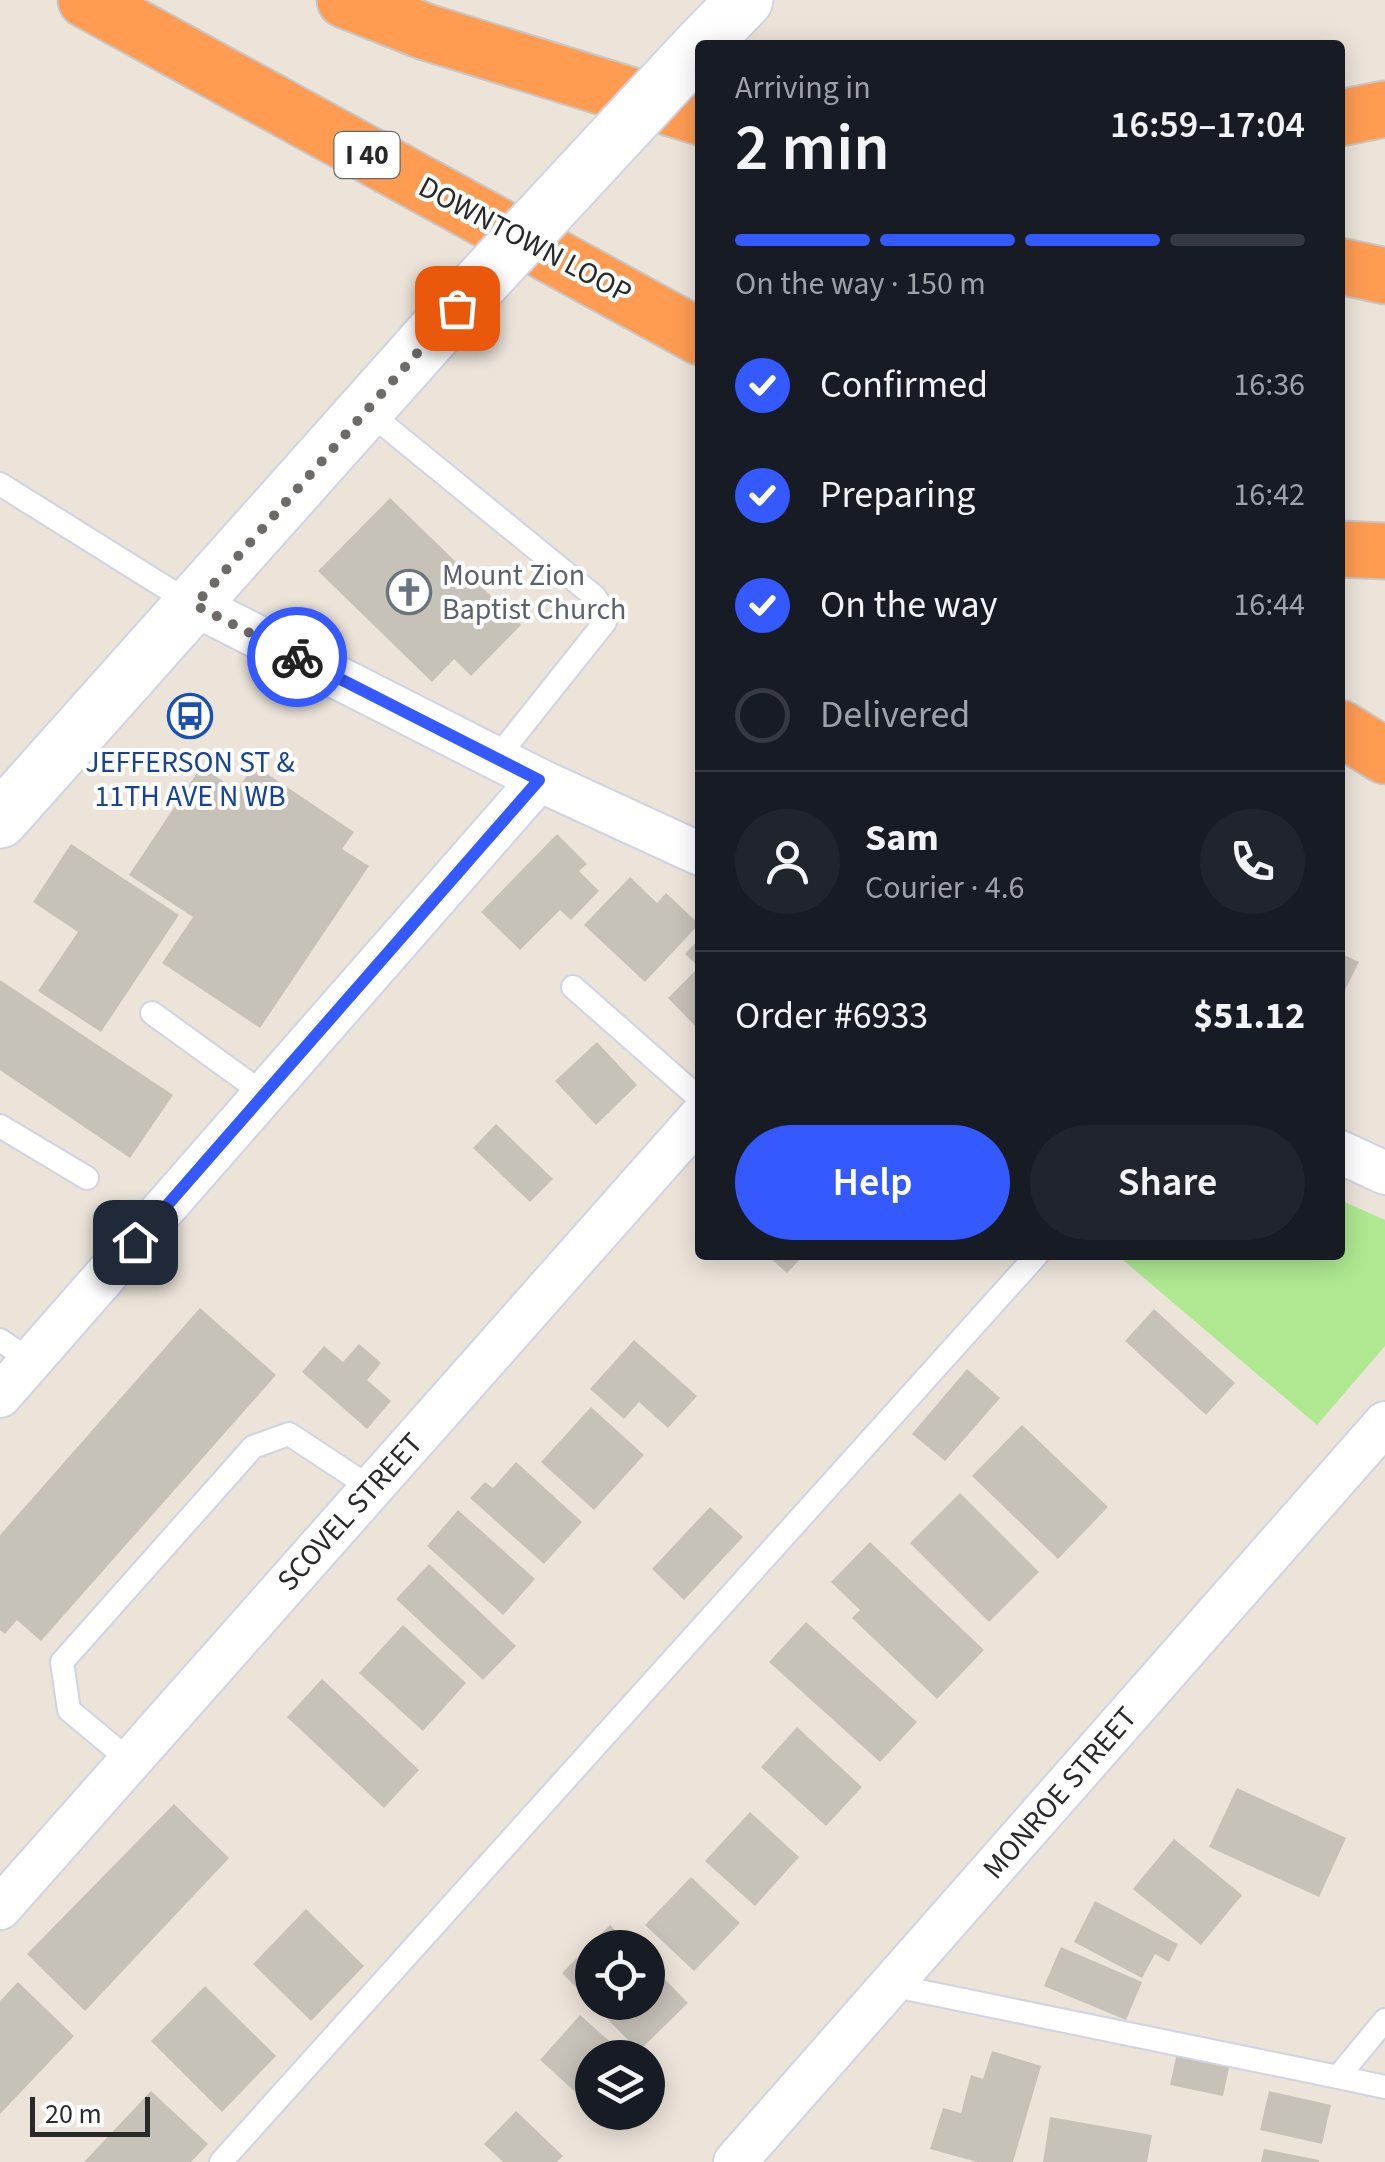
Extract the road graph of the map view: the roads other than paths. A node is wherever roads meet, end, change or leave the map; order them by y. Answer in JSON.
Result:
{"nodes":[{"id":1,"x":86,"y":0,"type":"edge"},
{"id":2,"x":344,"y":0,"type":"edge"},
{"id":3,"x":695,"y":52,"type":"edge"},
{"id":4,"x":1385,"y":108,"type":"edge"},
{"id":5,"x":688,"y":110,"type":"edge"},
{"id":6,"x":1345,"y":117,"type":"edge"},
{"id":7,"x":1345,"y":267,"type":"edge"},
{"id":8,"x":1385,"y":276,"type":"edge"},
{"id":9,"x":650,"y":307,"type":"junction"},
{"id":10,"x":695,"y":326,"type":"edge"},
{"id":11,"x":695,"y":334,"type":"edge"},
{"id":12,"x":366,"y":410,"type":"junction"},
{"id":13,"x":0,"y":484,"type":"edge"},
{"id":14,"x":1345,"y":549,"type":"edge"},
{"id":15,"x":1385,"y":552,"type":"edge"},
{"id":16,"x":195,"y":605,"type":"junction"},
{"id":17,"x":1345,"y":731,"type":"edge"},
{"id":18,"x":1385,"y":756,"type":"edge"},
{"id":19,"x":496,"y":758,"type":"junction"},
{"id":20,"x":539,"y":780,"type":"junction"},
{"id":21,"x":0,"y":820,"type":"edge"},
{"id":22,"x":695,"y":852,"type":"edge"},
{"id":23,"x":573,"y":987,"type":"dead end"},
{"id":24,"x":152,"y":1013,"type":"dead end"},
{"id":25,"x":264,"y":1094,"type":"junction"},
{"id":26,"x":695,"y":1095,"type":"edge"},
{"id":27,"x":695,"y":1123,"type":"edge"},
{"id":28,"x":0,"y":1126,"type":"edge"},
{"id":29,"x":1345,"y":1154,"type":"edge"},
{"id":30,"x":1385,"y":1173,"type":"edge"},
{"id":31,"x":86,"y":1178,"type":"dead end"},
{"id":32,"x":1033,"y":1260,"type":"edge"},
{"id":33,"x":16,"y":1350,"type":"edge"},
{"id":34,"x":0,"y":1396,"type":"edge"},
{"id":35,"x":1385,"y":1424,"type":"edge"},
{"id":36,"x":370,"y":1488,"type":"junction"},
{"id":37,"x":130,"y":1761,"type":"junction"},
{"id":38,"x":0,"y":1908,"type":"edge"},
{"id":39,"x":890,"y":1985,"type":"junction"},
{"id":40,"x":1385,"y":2020,"type":"edge"},
{"id":41,"x":1338,"y":2076,"type":"junction"},
{"id":42,"x":1385,"y":2087,"type":"edge"},
{"id":43,"x":221,"y":2162,"type":"edge"},
{"id":44,"x":734,"y":2162,"type":"edge"}],
"edges":[{"from":1,"to":9,"type":"highway","name":"DOWNTOWN LOOP","number":"I 40"},
{"from":2,"to":5,"type":"highway"},
{"from":3,"to":12,"type":"main road","bridge":true},
{"from":4,"to":6,"type":"highway"},
{"from":7,"to":8,"type":"highway"},
{"from":9,"to":10,"type":"highway","number":"I 40"},
{"from":9,"to":11,"type":"highway","name":"DOWNTOWN LOOP"},
{"from":12,"to":16,"type":"main road"},
{"from":12,"to":19,"type":"lane"},
{"from":13,"to":16,"type":"lane"},
{"from":14,"to":15,"type":"highway"},
{"from":16,"to":19,"type":"street"},
{"from":16,"to":21,"type":"main road"},
{"from":17,"to":18,"type":"highway"},
{"from":19,"to":20,"type":"street"},
{"from":20,"to":22,"type":"street"},
{"from":20,"to":25,"type":"street"},
{"from":23,"to":26,"type":"lane"},
{"from":24,"to":25,"type":"lane"},
{"from":25,"to":33,"type":"street"},
{"from":27,"to":36,"type":"street","name":"SCOVEL STREET"},
{"from":28,"to":31,"type":"lane"},
{"from":29,"to":30,"type":"street"},
{"from":32,"to":43,"type":"lane"},
{"from":33,"to":34,"type":"street"},
{"from":35,"to":39,"type":"street","name":"MONROE STREET"},
{"from":36,"to":37,"type":"street","name":"SCOVEL STREET"},
{"from":36,"to":37,"type":"lane"},
{"from":37,"to":38,"type":"street","name":"SCOVEL STREET"},
{"from":39,"to":41,"type":"lane"},
{"from":39,"to":44,"type":"street","name":"MONROE STREET"},
{"from":40,"to":41,"type":"lane"},
{"from":41,"to":42,"type":"lane"}]}
